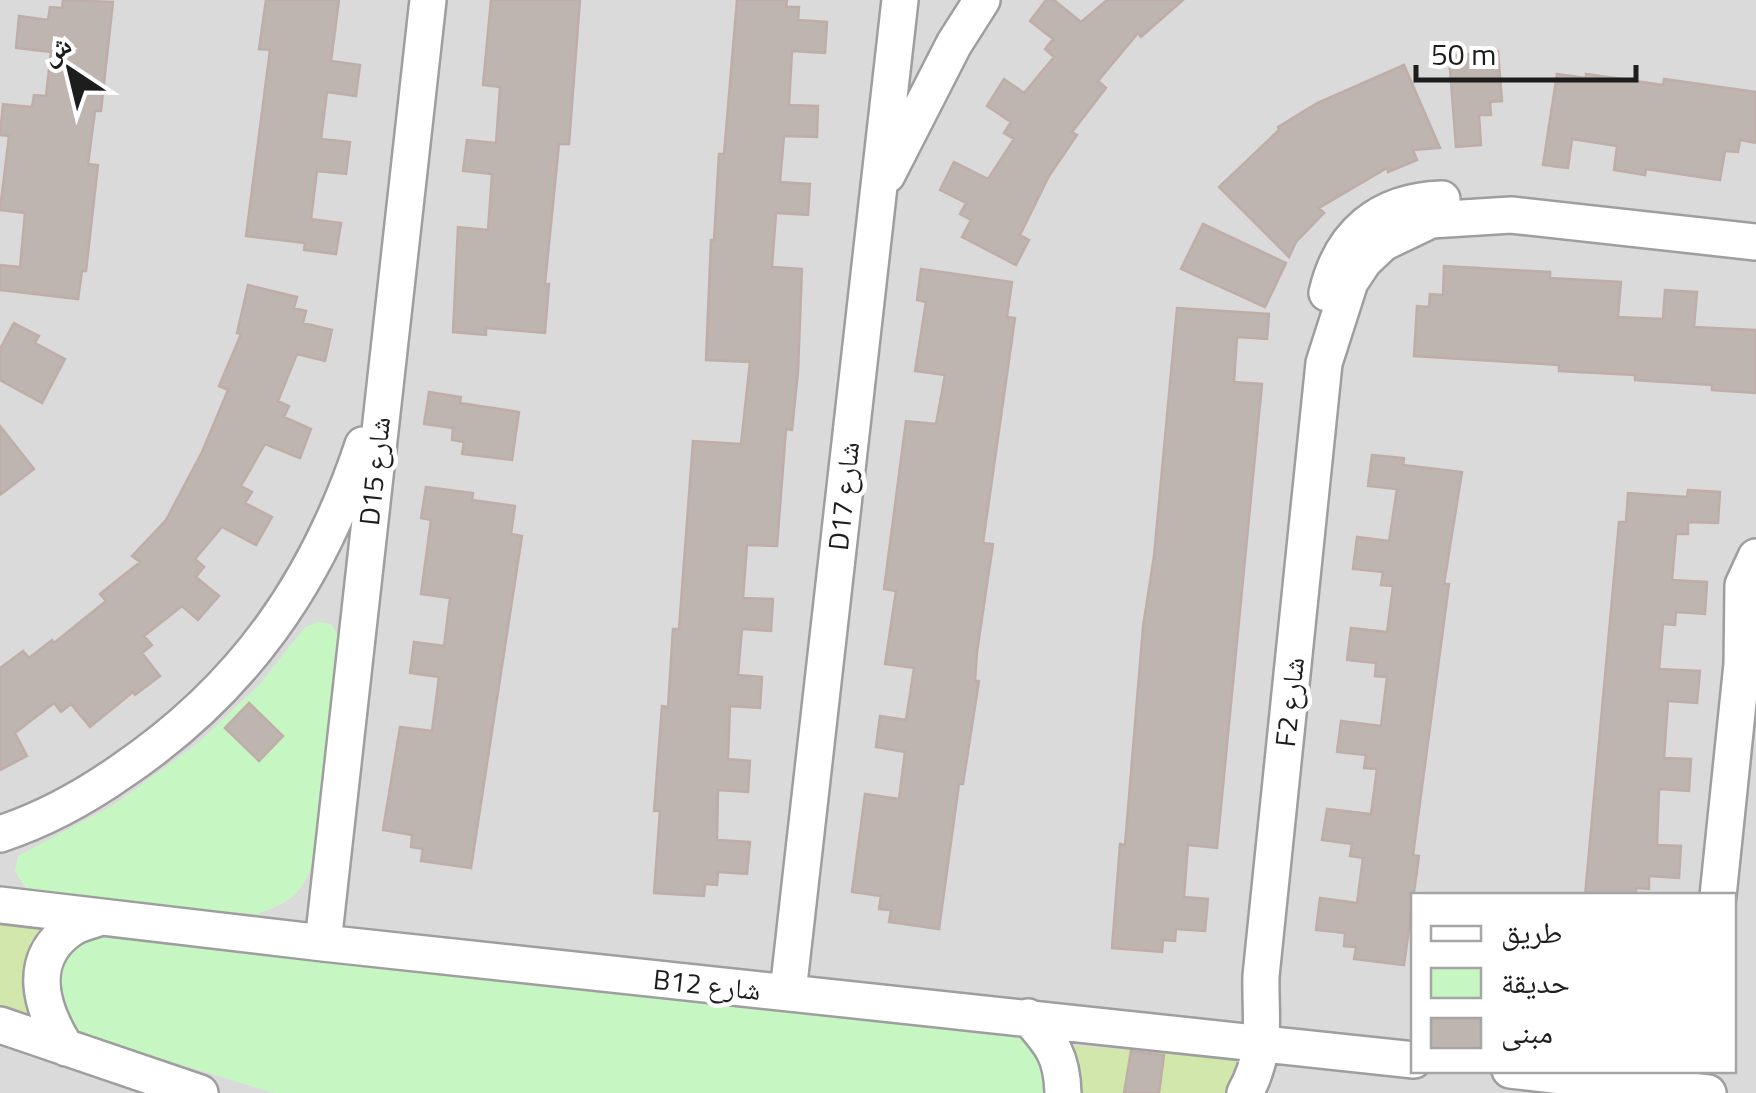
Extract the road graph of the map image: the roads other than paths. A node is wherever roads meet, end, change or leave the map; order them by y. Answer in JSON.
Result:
{"nodes":[{"id":1,"x":428,"y":0,"type":"edge"},
{"id":2,"x":900,"y":0,"type":"edge"},
{"id":3,"x":982,"y":0,"type":"edge"},
{"id":4,"x":878,"y":194,"type":"junction"},
{"id":5,"x":1756,"y":242,"type":"edge"},
{"id":6,"x":384,"y":382,"type":"junction"},
{"id":7,"x":1756,"y":557,"type":"edge"},
{"id":8,"x":1756,"y":613,"type":"edge"},
{"id":9,"x":1742,"y":664,"type":"junction"},
{"id":10,"x":0,"y":834,"type":"edge"},
{"id":11,"x":1718,"y":893,"type":"edge"},
{"id":12,"x":0,"y":905,"type":"edge"},
{"id":13,"x":103,"y":917,"type":"junction"},
{"id":14,"x":323,"y":943,"type":"junction"},
{"id":15,"x":788,"y":992,"type":"junction"},
{"id":16,"x":1028,"y":1018,"type":"junction"},
{"id":17,"x":0,"y":1025,"type":"edge"},
{"id":18,"x":1262,"y":1042,"type":"junction"},
{"id":19,"x":66,"y":1048,"type":"junction"},
{"id":20,"x":1411,"y":1060,"type":"edge"},
{"id":21,"x":1536,"y":1073,"type":"edge"},
{"id":22,"x":1699,"y":1092,"type":"edge"},
{"id":23,"x":200,"y":1093,"type":"edge"},
{"id":24,"x":1063,"y":1093,"type":"edge"},
{"id":25,"x":1246,"y":1093,"type":"edge"},
{"id":26,"x":1708,"y":1093,"type":"edge"}],
"edges":[{"from":1,"to":6,"type":"street","name":"D15 شارع"},
{"from":2,"to":4,"type":"street","name":"D17 شارع"},
{"from":3,"to":4,"type":"street"},
{"from":4,"to":15,"type":"street","name":"D17 شارع"},
{"from":5,"to":18,"type":"street","name":"F2 شارع"},
{"from":6,"to":10,"type":"street"},
{"from":6,"to":14,"type":"street","name":"D15 شارع"},
{"from":7,"to":9,"type":"street"},
{"from":8,"to":9,"type":"street"},
{"from":9,"to":11,"type":"street"},
{"from":12,"to":13,"type":"street","name":"B12 شارع"},
{"from":13,"to":14,"type":"street","name":"B12 شارع"},
{"from":13,"to":19,"type":"street"},
{"from":14,"to":15,"type":"street","name":"B12 شارع"},
{"from":15,"to":16,"type":"street","name":"B12 شارع"},
{"from":16,"to":18,"type":"street","name":"B12 شارع"},
{"from":16,"to":24,"type":"street"},
{"from":17,"to":19,"type":"street"},
{"from":18,"to":20,"type":"street","name":"B12 شارع"},
{"from":18,"to":25,"type":"street","name":"F2 شارع"},
{"from":19,"to":23,"type":"street"},
{"from":21,"to":22,"type":"street"},
{"from":22,"to":26,"type":"street"}]}
